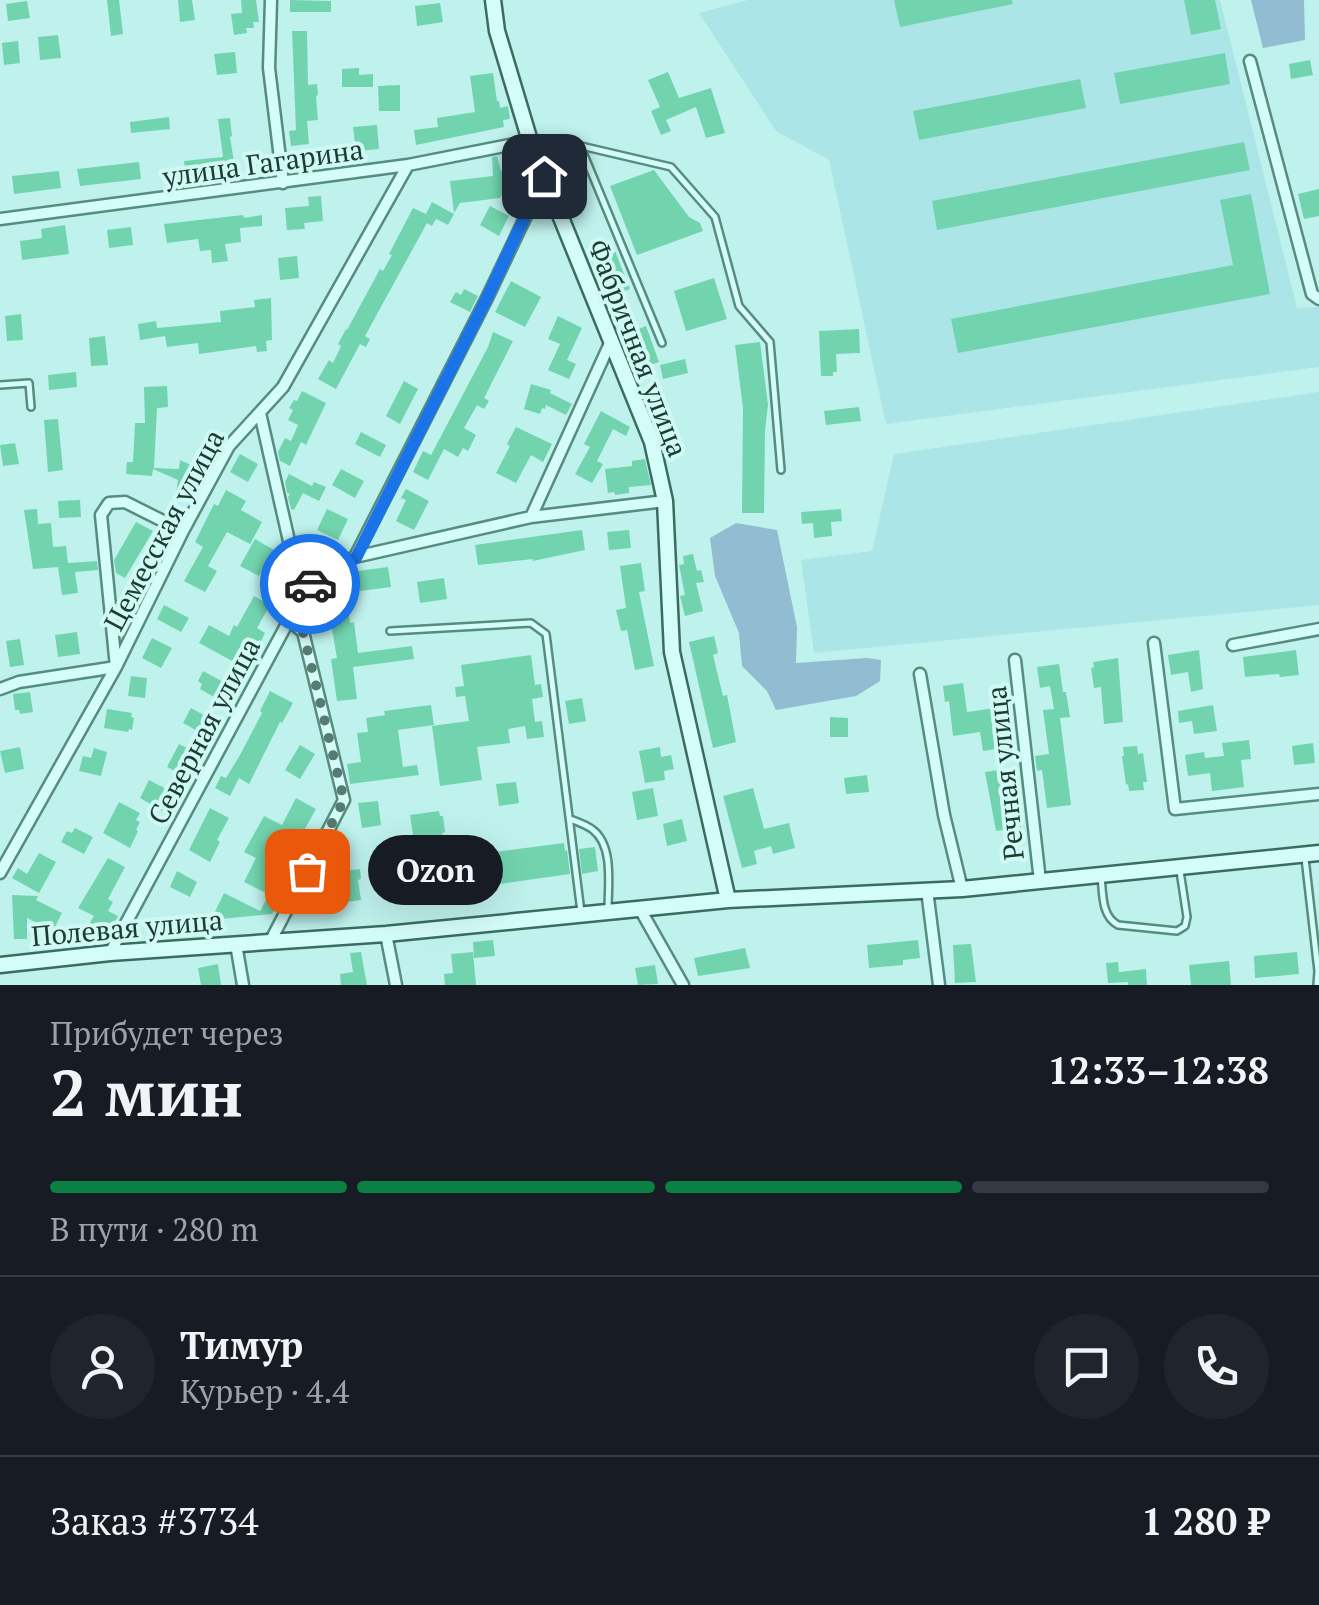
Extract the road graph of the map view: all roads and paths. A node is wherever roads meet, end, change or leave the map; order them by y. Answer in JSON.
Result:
{"nodes":[{"id":1,"x":271,"y":0,"type":"edge"},
{"id":2,"x":494,"y":0,"type":"edge"},
{"id":3,"x":1250,"y":61,"type":"dead end"},
{"id":4,"x":530,"y":141,"type":"junction"},
{"id":5,"x":580,"y":146,"type":"junction"},
{"id":6,"x":408,"y":165,"type":"junction"},
{"id":7,"x":544,"y":176,"type":"junction"},
{"id":8,"x":283,"y":184,"type":"junction"},
{"id":9,"x":0,"y":220,"type":"edge"},
{"id":10,"x":1319,"y":299,"type":"edge"},
{"id":11,"x":611,"y":341,"type":"junction"},
{"id":12,"x":662,"y":343,"type":"dead end"},
{"id":13,"x":0,"y":386,"type":"edge"},
{"id":14,"x":31,"y":407,"type":"dead end"},
{"id":15,"x":260,"y":413,"type":"junction"},
{"id":16,"x":781,"y":470,"type":"dead end"},
{"id":17,"x":665,"y":501,"type":"junction"},
{"id":18,"x":531,"y":517,"type":"junction"},
{"id":19,"x":184,"y":531,"type":"junction"},
{"id":20,"x":356,"y":558,"type":"junction"},
{"id":21,"x":301,"y":594,"type":"junction"},
{"id":22,"x":289,"y":620,"type":"junction"},
{"id":23,"x":1319,"y":629,"type":"edge"},
{"id":24,"x":390,"y":631,"type":"dead end"},
{"id":25,"x":1154,"y":643,"type":"dead end"},
{"id":26,"x":1233,"y":645,"type":"dead end"},
{"id":27,"x":1016,"y":660,"type":"dead end"},
{"id":28,"x":116,"y":667,"type":"junction"},
{"id":29,"x":920,"y":674,"type":"dead end"},
{"id":30,"x":0,"y":688,"type":"edge"},
{"id":31,"x":1319,"y":794,"type":"edge"},
{"id":32,"x":570,"y":819,"type":"junction"},
{"id":33,"x":1312,"y":854,"type":"edge"},
{"id":34,"x":1180,"y":868,"type":"junction"},
{"id":35,"x":0,"y":873,"type":"edge"},
{"id":36,"x":1100,"y":875,"type":"junction"},
{"id":37,"x":1040,"y":881,"type":"junction"},
{"id":38,"x":962,"y":888,"type":"junction"},
{"id":39,"x":926,"y":890,"type":"junction"},
{"id":40,"x":728,"y":900,"type":"junction"},
{"id":41,"x":640,"y":909,"type":"junction"},
{"id":42,"x":608,"y":912,"type":"junction"},
{"id":43,"x":581,"y":915,"type":"junction"},
{"id":44,"x":386,"y":934,"type":"junction"},
{"id":45,"x":270,"y":942,"type":"junction"},
{"id":46,"x":236,"y":944,"type":"junction"},
{"id":47,"x":110,"y":954,"type":"junction"},
{"id":48,"x":0,"y":965,"type":"edge"},
{"id":49,"x":1318,"y":971,"type":"edge"},
{"id":50,"x":244,"y":985,"type":"edge"},
{"id":51,"x":396,"y":985,"type":"edge"},
{"id":52,"x":683,"y":985,"type":"edge"},
{"id":53,"x":939,"y":985,"type":"edge"},
{"id":54,"x":1317,"y":985,"type":"edge"}],
"edges":[{"from":1,"to":8,"type":"street"},
{"from":2,"to":4,"type":"main road","name":"Фабричная улица"},
{"from":3,"to":10,"type":"street"},
{"from":4,"to":5,"type":"lane"},
{"from":4,"to":6,"type":"street","name":"улица Гагарина"},
{"from":4,"to":7,"type":"main road","name":"Фабричная улица"},
{"from":5,"to":12,"type":"lane"},
{"from":5,"to":16,"type":"lane"},
{"from":6,"to":8,"type":"street","name":"улица Гагарина"},
{"from":6,"to":15,"type":"street","name":"Цемесская улица"},
{"from":7,"to":11,"type":"main road","name":"Фабричная улица"},
{"from":7,"to":20,"type":"street"},
{"from":8,"to":9,"type":"street","name":"улица Гагарина"},
{"from":11,"to":17,"type":"main road","name":"Фабричная улица"},
{"from":11,"to":18,"type":"street"},
{"from":13,"to":14,"type":"lane"},
{"from":15,"to":19,"type":"street","name":"Цемесская улица"},
{"from":15,"to":21,"type":"street"},
{"from":17,"to":18,"type":"street","name":"Северная улица"},
{"from":17,"to":40,"type":"main road","name":"Фабричная улица"},
{"from":18,"to":20,"type":"street","name":"Северная улица"},
{"from":19,"to":28,"type":"street","name":"Цемесская улица"},
{"from":19,"to":28,"type":"street"},
{"from":20,"to":21,"type":"street","name":"Северная улица"},
{"from":21,"to":22,"type":"street","name":"Северная улица"},
{"from":22,"to":45,"type":"street"},
{"from":22,"to":47,"type":"street","name":"Северная улица"},
{"from":23,"to":26,"type":"street"},
{"from":24,"to":32,"type":"lane"},
{"from":25,"to":31,"type":"street"},
{"from":27,"to":37,"type":"street","name":"Речная улица"},
{"from":28,"to":30,"type":"street"},
{"from":28,"to":35,"type":"street","name":"Цемесская улица"},
{"from":29,"to":38,"type":"street"},
{"from":32,"to":42,"type":"lane"},
{"from":32,"to":43,"type":"lane"},
{"from":33,"to":34,"type":"main road","name":"Полевая улица"},
{"from":33,"to":49,"type":"lane"},
{"from":34,"to":36,"type":"main road","name":"Полевая улица"},
{"from":34,"to":36,"type":"lane"},
{"from":36,"to":37,"type":"main road","name":"Полевая улица"},
{"from":37,"to":38,"type":"main road","name":"Полевая улица"},
{"from":38,"to":39,"type":"main road","name":"Полевая улица"},
{"from":39,"to":40,"type":"main road","name":"Полевая улица"},
{"from":39,"to":53,"type":"street"},
{"from":40,"to":41,"type":"main road","name":"Полевая улица"},
{"from":41,"to":42,"type":"main road","name":"Полевая улица"},
{"from":41,"to":52,"type":"street"},
{"from":42,"to":43,"type":"main road","name":"Полевая улица"},
{"from":43,"to":44,"type":"main road","name":"Полевая улица"},
{"from":44,"to":45,"type":"main road","name":"Полевая улица"},
{"from":44,"to":51,"type":"street"},
{"from":45,"to":46,"type":"main road","name":"Полевая улица"},
{"from":46,"to":47,"type":"main road","name":"Полевая улица"},
{"from":46,"to":50,"type":"street"},
{"from":47,"to":48,"type":"main road","name":"Полевая улица"},
{"from":49,"to":54,"type":"lane"}]}
